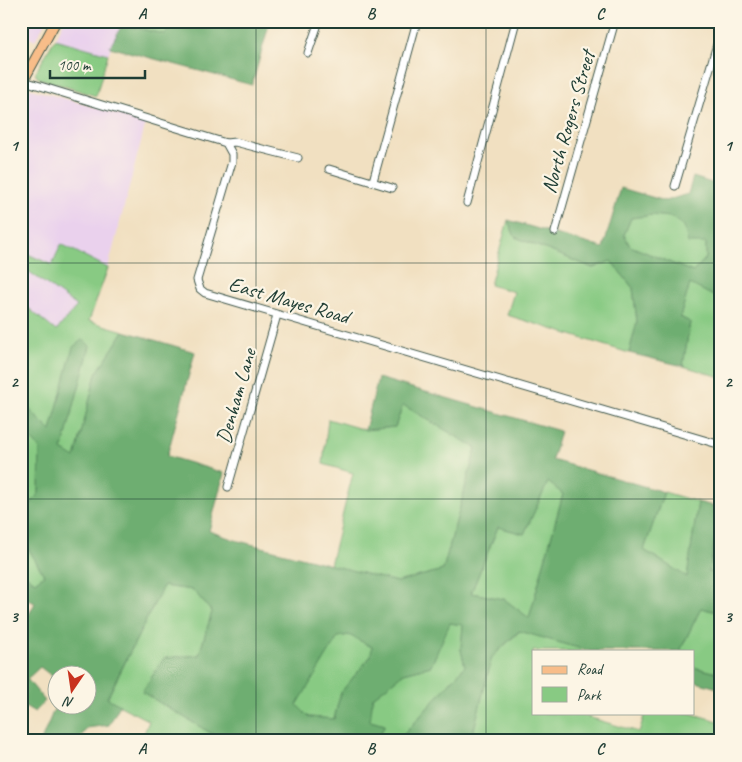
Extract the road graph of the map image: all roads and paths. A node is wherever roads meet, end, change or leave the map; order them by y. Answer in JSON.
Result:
{"nodes":[{"id":1,"x":56,"y":21,"type":"edge"},
{"id":2,"x":319,"y":21,"type":"edge"},
{"id":3,"x":417,"y":21,"type":"edge"},
{"id":4,"x":516,"y":21,"type":"edge"},
{"id":5,"x":615,"y":21,"type":"edge"},
{"id":6,"x":721,"y":31,"type":"edge"},
{"id":7,"x":308,"y":53,"type":"dead end"},
{"id":8,"x":22,"y":83,"type":"edge"},
{"id":9,"x":226,"y":143,"type":"junction"},
{"id":10,"x":298,"y":158,"type":"dead end"},
{"id":11,"x":329,"y":169,"type":"dead end"},
{"id":12,"x":373,"y":181,"type":"junction"},
{"id":13,"x":675,"y":186,"type":"dead end"},
{"id":14,"x":392,"y":188,"type":"dead end"},
{"id":15,"x":467,"y":203,"type":"dead end"},
{"id":16,"x":555,"y":232,"type":"dead end"},
{"id":17,"x":277,"y":315,"type":"junction"},
{"id":18,"x":721,"y":445,"type":"edge"},
{"id":19,"x":228,"y":487,"type":"dead end"}],
"edges":[{"from":1,"to":8,"type":"main road"},
{"from":2,"to":7,"type":"street"},
{"from":3,"to":12,"type":"street"},
{"from":4,"to":15,"type":"street"},
{"from":5,"to":16,"type":"street","name":"North Rogers Street"},
{"from":6,"to":13,"type":"street"},
{"from":8,"to":9,"type":"street"},
{"from":9,"to":10,"type":"street"},
{"from":9,"to":17,"type":"street","name":"East Mayes Road"},
{"from":11,"to":12,"type":"street"},
{"from":12,"to":14,"type":"street"},
{"from":17,"to":18,"type":"street","name":"East Mayes Road"},
{"from":17,"to":19,"type":"street","name":"Denham Lane"}]}
